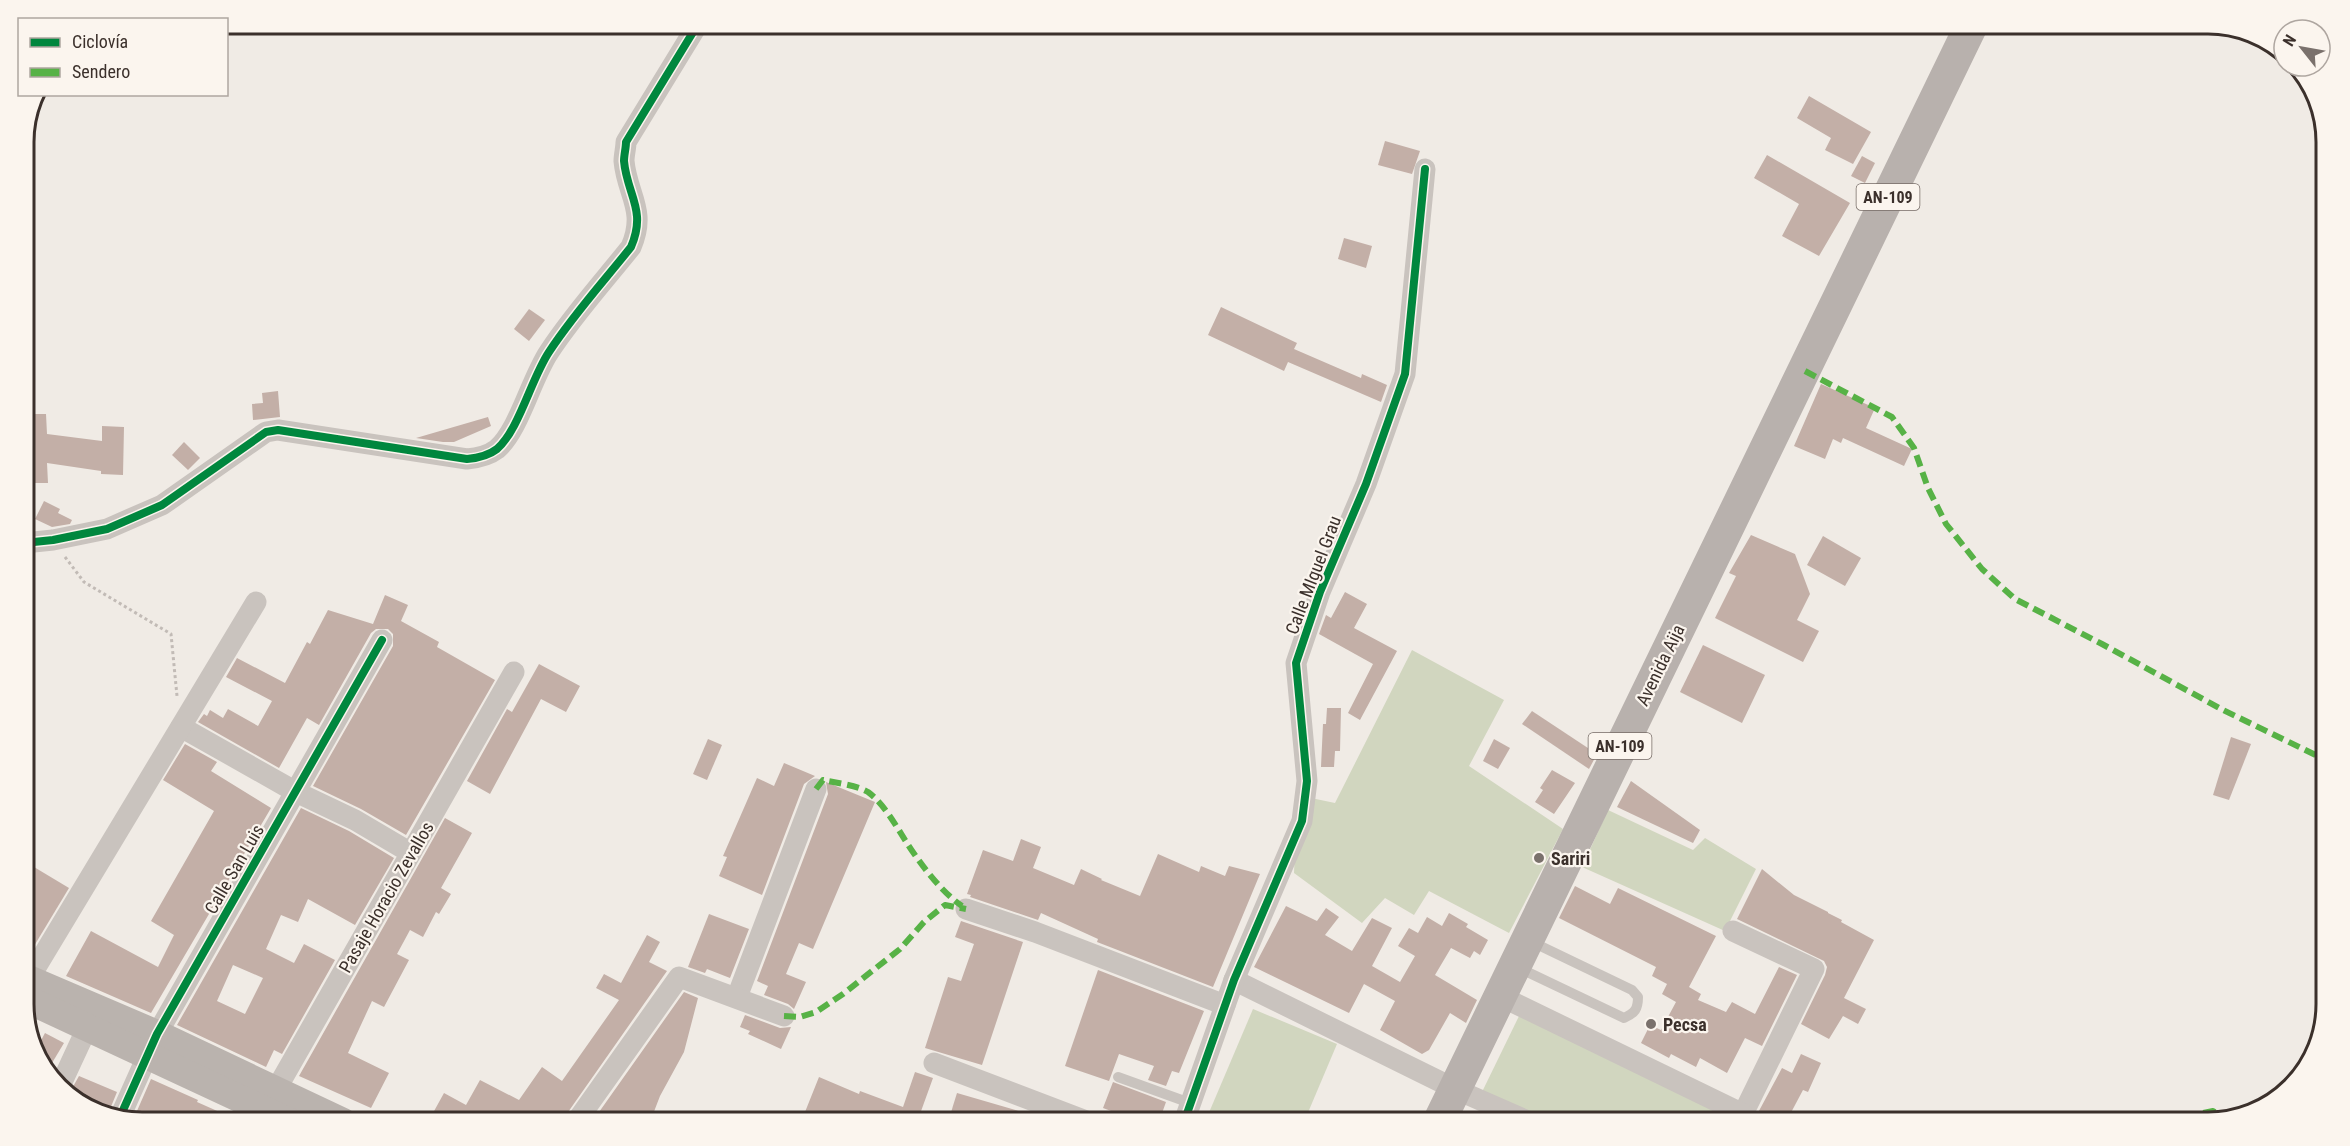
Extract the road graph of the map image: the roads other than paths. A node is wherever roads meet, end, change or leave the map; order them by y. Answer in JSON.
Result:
{"nodes":[{"id":1,"x":1967,"y":34,"type":"edge"},
{"id":2,"x":691,"y":35,"type":"edge"},
{"id":3,"x":1425,"y":169,"type":"dead end"},
{"id":4,"x":35,"y":542,"type":"edge"},
{"id":5,"x":256,"y":602,"type":"dead end"},
{"id":6,"x":382,"y":640,"type":"dead end"},
{"id":7,"x":514,"y":672,"type":"dead end"},
{"id":8,"x":181,"y":727,"type":"junction"},
{"id":9,"x":816,"y":789,"type":"dead end"},
{"id":10,"x":296,"y":792,"type":"junction"},
{"id":11,"x":411,"y":853,"type":"junction"},
{"id":12,"x":966,"y":909,"type":"dead end"},
{"id":13,"x":1733,"y":932,"type":"dead end"},
{"id":14,"x":1521,"y":953,"type":"junction"},
{"id":15,"x":35,"y":968,"type":"edge"},
{"id":16,"x":1234,"y":980,"type":"junction"},
{"id":17,"x":35,"y":990,"type":"edge"},
{"id":18,"x":35,"y":992,"type":"edge"},
{"id":19,"x":1500,"y":996,"type":"junction"},
{"id":20,"x":736,"y":997,"type":"junction"},
{"id":21,"x":1225,"y":1005,"type":"junction"},
{"id":22,"x":784,"y":1016,"type":"dead end"},
{"id":23,"x":87,"y":1028,"type":"junction"},
{"id":24,"x":152,"y":1045,"type":"junction"},
{"id":25,"x":933,"y":1063,"type":"dead end"},
{"id":26,"x":1118,"y":1077,"type":"dead end"},
{"id":27,"x":64,"y":1078,"type":"edge"},
{"id":28,"x":1455,"y":1089,"type":"junction"},
{"id":29,"x":123,"y":1110,"type":"edge"},
{"id":30,"x":273,"y":1111,"type":"edge"},
{"id":31,"x":583,"y":1112,"type":"edge"},
{"id":32,"x":1063,"y":1112,"type":"edge"},
{"id":33,"x":1185,"y":1112,"type":"edge"},
{"id":34,"x":1187,"y":1112,"type":"edge"},
{"id":35,"x":1444,"y":1112,"type":"edge"},
{"id":36,"x":1507,"y":1112,"type":"edge"},
{"id":37,"x":1729,"y":1112,"type":"edge"},
{"id":38,"x":1744,"y":1112,"type":"edge"}],
"edges":[{"from":1,"to":14,"type":"main road","name":"Avenida Aija","number":"AN-109"},
{"from":2,"to":4,"type":"street"},
{"from":3,"to":16,"type":"street","name":"Calle MIguel Grau"},
{"from":5,"to":8,"type":"street"},
{"from":6,"to":10,"type":"street","name":"Calle San Luis"},
{"from":7,"to":11,"type":"street","name":"Pasaje Horacio Zevallos"},
{"from":8,"to":10,"type":"street"},
{"from":8,"to":15,"type":"street"},
{"from":9,"to":20,"type":"street"},
{"from":10,"to":11,"type":"street"},
{"from":10,"to":24,"type":"street","name":"Calle San Luis"},
{"from":11,"to":30,"type":"street","name":"Pasaje Horacio Zevallos"},
{"from":12,"to":21,"type":"street"},
{"from":13,"to":38,"type":"street"},
{"from":14,"to":14,"type":"lane"},
{"from":14,"to":19,"type":"main road","name":"Avenida Aija","number":"AN-109"},
{"from":16,"to":21,"type":"street","name":"Calle MIguel Grau"},
{"from":16,"to":28,"type":"street"},
{"from":17,"to":24,"type":"main road"},
{"from":18,"to":23,"type":"main road"},
{"from":19,"to":28,"type":"main road","name":"Avenida Aija","number":"AN-109"},
{"from":19,"to":37,"type":"street"},
{"from":20,"to":22,"type":"street"},
{"from":20,"to":31,"type":"street"},
{"from":21,"to":34,"type":"street","name":"Calle MIguel Grau"},
{"from":23,"to":24,"type":"main road"},
{"from":23,"to":27,"type":"street"},
{"from":24,"to":29,"type":"street","name":"Calle San Luis"},
{"from":24,"to":30,"type":"main road"},
{"from":25,"to":32,"type":"street"},
{"from":26,"to":33,"type":"lane"},
{"from":28,"to":35,"type":"main road","name":"Avenida Aija","number":"AN-109"},
{"from":28,"to":36,"type":"street"}]}
